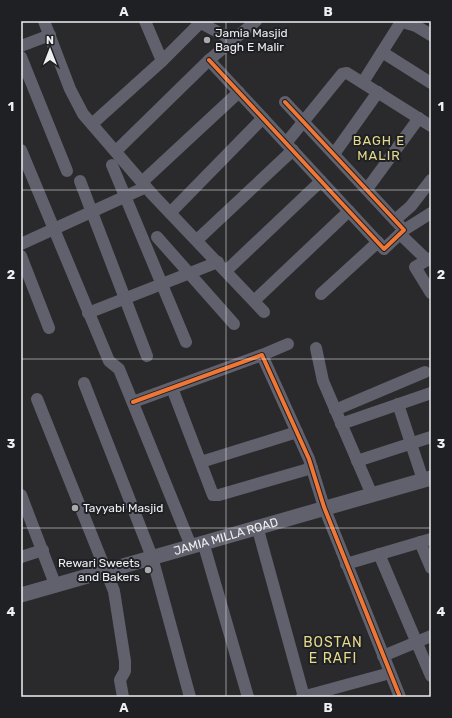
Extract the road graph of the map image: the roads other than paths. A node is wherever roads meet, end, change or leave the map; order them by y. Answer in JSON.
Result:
{"nodes":[{"id":1,"x":44,"y":21,"type":"edge"},
{"id":2,"x":145,"y":21,"type":"edge"},
{"id":3,"x":256,"y":21,"type":"edge"},
{"id":4,"x":400,"y":21,"type":"edge"},
{"id":5,"x":199,"y":22,"type":"edge"},
{"id":6,"x":431,"y":35,"type":"edge"},
{"id":7,"x":50,"y":36,"type":"junction"},
{"id":8,"x":233,"y":40,"type":"junction"},
{"id":9,"x":21,"y":46,"type":"edge"},
{"id":10,"x":382,"y":52,"type":"junction"},
{"id":11,"x":21,"y":57,"type":"edge"},
{"id":12,"x":209,"y":60,"type":"junction"},
{"id":13,"x":162,"y":61,"type":"junction"},
{"id":14,"x":363,"y":82,"type":"junction"},
{"id":15,"x":431,"y":84,"type":"edge"},
{"id":16,"x":239,"y":92,"type":"junction"},
{"id":17,"x":378,"y":92,"type":"junction"},
{"id":18,"x":285,"y":102,"type":"dead end"},
{"id":19,"x":263,"y":118,"type":"junction"},
{"id":20,"x":419,"y":118,"type":"junction"},
{"id":21,"x":303,"y":120,"type":"junction"},
{"id":22,"x":92,"y":124,"type":"junction"},
{"id":23,"x":431,"y":126,"type":"edge"},
{"id":24,"x":289,"y":146,"type":"junction"},
{"id":25,"x":21,"y":150,"type":"edge"},
{"id":26,"x":116,"y":151,"type":"junction"},
{"id":27,"x":334,"y":154,"type":"junction"},
{"id":28,"x":112,"y":165,"type":"dead end"},
{"id":29,"x":68,"y":171,"type":"dead end"},
{"id":30,"x":431,"y":180,"type":"edge"},
{"id":31,"x":80,"y":181,"type":"dead end"},
{"id":32,"x":321,"y":181,"type":"junction"},
{"id":33,"x":144,"y":184,"type":"junction"},
{"id":34,"x":367,"y":189,"type":"junction"},
{"id":35,"x":125,"y":197,"type":"junction"},
{"id":36,"x":92,"y":211,"type":"junction"},
{"id":37,"x":349,"y":211,"type":"junction"},
{"id":38,"x":170,"y":213,"type":"junction"},
{"id":39,"x":431,"y":213,"type":"edge"},
{"id":40,"x":396,"y":220,"type":"junction"},
{"id":41,"x":53,"y":229,"type":"junction"},
{"id":42,"x":402,"y":232,"type":"junction"},
{"id":43,"x":157,"y":237,"type":"dead end"},
{"id":44,"x":197,"y":240,"type":"junction"},
{"id":45,"x":378,"y":242,"type":"junction"},
{"id":46,"x":21,"y":244,"type":"edge"},
{"id":47,"x":21,"y":256,"type":"edge"},
{"id":48,"x":429,"y":259,"type":"edge"},
{"id":49,"x":218,"y":262,"type":"junction"},
{"id":50,"x":226,"y":271,"type":"junction"},
{"id":51,"x":188,"y":274,"type":"junction"},
{"id":52,"x":163,"y":284,"type":"junction"},
{"id":53,"x":321,"y":294,"type":"dead end"},
{"id":54,"x":431,"y":294,"type":"edge"},
{"id":55,"x":126,"y":298,"type":"junction"},
{"id":56,"x":254,"y":301,"type":"junction"},
{"id":57,"x":264,"y":312,"type":"dead end"},
{"id":58,"x":88,"y":313,"type":"junction"},
{"id":59,"x":234,"y":324,"type":"dead end"},
{"id":60,"x":48,"y":328,"type":"dead end"},
{"id":61,"x":186,"y":342,"type":"dead end"},
{"id":62,"x":288,"y":344,"type":"dead end"},
{"id":63,"x":316,"y":348,"type":"dead end"},
{"id":64,"x":262,"y":355,"type":"junction"},
{"id":65,"x":147,"y":356,"type":"dead end"},
{"id":66,"x":425,"y":372,"type":"dead end"},
{"id":67,"x":84,"y":383,"type":"dead end"},
{"id":68,"x":172,"y":388,"type":"junction"},
{"id":69,"x":431,"y":393,"type":"edge"},
{"id":70,"x":37,"y":400,"type":"dead end"},
{"id":71,"x":133,"y":402,"type":"junction"},
{"id":72,"x":398,"y":404,"type":"junction"},
{"id":73,"x":335,"y":410,"type":"junction"},
{"id":74,"x":341,"y":424,"type":"junction"},
{"id":75,"x":297,"y":432,"type":"junction"},
{"id":76,"x":431,"y":437,"type":"edge"},
{"id":77,"x":412,"y":443,"type":"junction"},
{"id":78,"x":357,"y":461,"type":"junction"},
{"id":79,"x":201,"y":462,"type":"junction"},
{"id":80,"x":312,"y":468,"type":"junction"},
{"id":81,"x":427,"y":479,"type":"edge"},
{"id":82,"x":21,"y":495,"type":"edge"},
{"id":83,"x":372,"y":495,"type":"junction"},
{"id":84,"x":324,"y":507,"type":"junction"},
{"id":85,"x":257,"y":526,"type":"junction"},
{"id":86,"x":426,"y":540,"type":"edge"},
{"id":87,"x":197,"y":544,"type":"junction"},
{"id":88,"x":43,"y":550,"type":"junction"},
{"id":89,"x":379,"y":554,"type":"junction"},
{"id":90,"x":21,"y":557,"type":"edge"},
{"id":91,"x":152,"y":557,"type":"junction"},
{"id":92,"x":346,"y":564,"type":"junction"},
{"id":93,"x":431,"y":568,"type":"edge"},
{"id":94,"x":106,"y":570,"type":"junction"},
{"id":95,"x":55,"y":584,"type":"junction"},
{"id":96,"x":21,"y":595,"type":"edge"},
{"id":97,"x":431,"y":636,"type":"edge"},
{"id":98,"x":417,"y":642,"type":"junction"},
{"id":99,"x":383,"y":656,"type":"junction"},
{"id":100,"x":390,"y":673,"type":"junction"},
{"id":101,"x":431,"y":676,"type":"edge"},
{"id":102,"x":123,"y":697,"type":"edge"},
{"id":103,"x":190,"y":697,"type":"edge"},
{"id":104,"x":248,"y":697,"type":"edge"},
{"id":105,"x":304,"y":697,"type":"edge"},
{"id":106,"x":400,"y":697,"type":"edge"}],
"edges":[{"from":1,"to":7,"type":"street"},
{"from":2,"to":13,"type":"street"},
{"from":3,"to":8,"type":"street"},
{"from":4,"to":6,"type":"street"},
{"from":4,"to":10,"type":"street"},
{"from":5,"to":8,"type":"street"},
{"from":5,"to":13,"type":"street"},
{"from":7,"to":9,"type":"street"},
{"from":7,"to":22,"type":"street"},
{"from":8,"to":12,"type":"street"},
{"from":10,"to":14,"type":"street"},
{"from":10,"to":15,"type":"street"},
{"from":11,"to":29,"type":"street"},
{"from":12,"to":16,"type":"street"},
{"from":12,"to":26,"type":"street"},
{"from":13,"to":22,"type":"street"},
{"from":14,"to":17,"type":"street"},
{"from":14,"to":21,"type":"street"},
{"from":16,"to":19,"type":"street"},
{"from":16,"to":33,"type":"street"},
{"from":17,"to":20,"type":"street"},
{"from":17,"to":27,"type":"street"},
{"from":18,"to":21,"type":"street"},
{"from":19,"to":24,"type":"street"},
{"from":19,"to":38,"type":"street"},
{"from":20,"to":23,"type":"street"},
{"from":20,"to":34,"type":"street"},
{"from":21,"to":24,"type":"street"},
{"from":21,"to":27,"type":"street"},
{"from":22,"to":26,"type":"street"},
{"from":24,"to":32,"type":"street"},
{"from":24,"to":44,"type":"street"},
{"from":25,"to":41,"type":"street"},
{"from":26,"to":33,"type":"street"},
{"from":27,"to":34,"type":"street"},
{"from":28,"to":35,"type":"street"},
{"from":30,"to":40,"type":"street"},
{"from":31,"to":36,"type":"street"},
{"from":32,"to":37,"type":"street"},
{"from":32,"to":50,"type":"street"},
{"from":33,"to":35,"type":"street"},
{"from":33,"to":38,"type":"street"},
{"from":34,"to":40,"type":"street"},
{"from":35,"to":36,"type":"street"},
{"from":35,"to":52,"type":"street"},
{"from":36,"to":41,"type":"street"},
{"from":36,"to":55,"type":"street"},
{"from":37,"to":45,"type":"street"},
{"from":37,"to":56,"type":"street"},
{"from":38,"to":44,"type":"street"},
{"from":39,"to":42,"type":"street"},
{"from":40,"to":42,"type":"street"},
{"from":41,"to":46,"type":"street"},
{"from":41,"to":58,"type":"street"},
{"from":42,"to":45,"type":"street"},
{"from":42,"to":48,"type":"street"},
{"from":43,"to":51,"type":"street"},
{"from":44,"to":49,"type":"street"},
{"from":45,"to":53,"type":"street"},
{"from":47,"to":60,"type":"street"},
{"from":48,"to":54,"type":"street"},
{"from":49,"to":50,"type":"street"},
{"from":49,"to":51,"type":"street"},
{"from":50,"to":56,"type":"street"},
{"from":51,"to":52,"type":"street"},
{"from":51,"to":59,"type":"street"},
{"from":52,"to":55,"type":"street"},
{"from":52,"to":61,"type":"street"},
{"from":55,"to":58,"type":"street"},
{"from":55,"to":65,"type":"street"},
{"from":56,"to":57,"type":"street"},
{"from":58,"to":71,"type":"street"},
{"from":62,"to":64,"type":"street"},
{"from":63,"to":73,"type":"street"},
{"from":64,"to":68,"type":"street"},
{"from":64,"to":75,"type":"street"},
{"from":66,"to":73,"type":"street"},
{"from":67,"to":91,"type":"street"},
{"from":68,"to":71,"type":"street"},
{"from":68,"to":79,"type":"street"},
{"from":69,"to":72,"type":"street"},
{"from":70,"to":94,"type":"street"},
{"from":71,"to":87,"type":"street"},
{"from":72,"to":74,"type":"street"},
{"from":72,"to":77,"type":"street"},
{"from":73,"to":74,"type":"street"},
{"from":74,"to":78,"type":"street"},
{"from":75,"to":79,"type":"street"},
{"from":75,"to":80,"type":"street"},
{"from":76,"to":77,"type":"street"},
{"from":77,"to":78,"type":"street"},
{"from":77,"to":81,"type":"street"},
{"from":78,"to":83,"type":"street"},
{"from":79,"to":80,"type":"street"},
{"from":80,"to":84,"type":"street"},
{"from":81,"to":83,"type":"main road","name":"JAMIA MILLA ROAD"},
{"from":82,"to":88,"type":"street"},
{"from":83,"to":84,"type":"main road","name":"JAMIA MILLA ROAD"},
{"from":84,"to":85,"type":"main road","name":"JAMIA MILLA ROAD"},
{"from":84,"to":92,"type":"street"},
{"from":85,"to":87,"type":"main road","name":"JAMIA MILLA ROAD"},
{"from":85,"to":105,"type":"street"},
{"from":86,"to":89,"type":"street"},
{"from":86,"to":93,"type":"street"},
{"from":87,"to":91,"type":"main road","name":"JAMIA MILLA ROAD"},
{"from":87,"to":104,"type":"street"},
{"from":88,"to":90,"type":"street"},
{"from":88,"to":95,"type":"street"},
{"from":89,"to":92,"type":"street"},
{"from":89,"to":98,"type":"street"},
{"from":91,"to":94,"type":"main road","name":"JAMIA MILLA ROAD"},
{"from":91,"to":103,"type":"street"},
{"from":92,"to":99,"type":"street"},
{"from":94,"to":95,"type":"main road","name":"JAMIA MILLA ROAD"},
{"from":94,"to":102,"type":"street"},
{"from":95,"to":96,"type":"main road","name":"JAMIA MILLA ROAD"},
{"from":97,"to":98,"type":"street"},
{"from":98,"to":99,"type":"street"},
{"from":98,"to":101,"type":"street"},
{"from":99,"to":100,"type":"street"},
{"from":100,"to":105,"type":"street"},
{"from":100,"to":106,"type":"street"}]}
